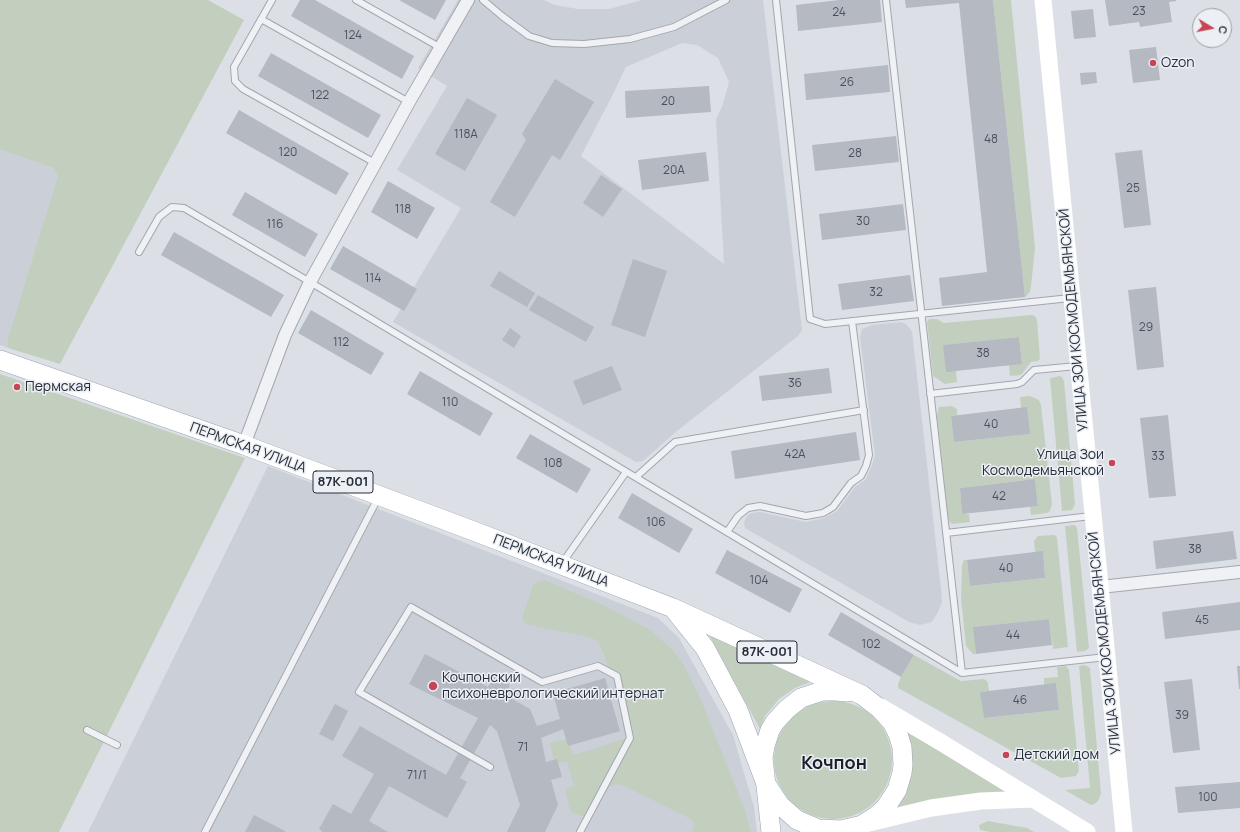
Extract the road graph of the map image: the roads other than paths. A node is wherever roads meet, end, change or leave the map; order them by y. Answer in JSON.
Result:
{"nodes":[{"id":1,"x":272,"y":0,"type":"edge"},
{"id":2,"x":356,"y":0,"type":"edge"},
{"id":3,"x":468,"y":0,"type":"edge"},
{"id":4,"x":483,"y":0,"type":"edge"},
{"id":5,"x":726,"y":0,"type":"edge"},
{"id":6,"x":776,"y":0,"type":"edge"},
{"id":7,"x":886,"y":0,"type":"edge"},
{"id":8,"x":1043,"y":0,"type":"edge"},
{"id":9,"x":261,"y":19,"type":"junction"},
{"id":10,"x":441,"y":48,"type":"junction"},
{"id":11,"x":409,"y":102,"type":"junction"},
{"id":12,"x":375,"y":163,"type":"junction"},
{"id":13,"x":139,"y":252,"type":"dead end"},
{"id":14,"x":310,"y":282,"type":"junction"},
{"id":15,"x":1072,"y":298,"type":"junction"},
{"id":16,"x":921,"y":314,"type":"junction"},
{"id":17,"x":852,"y":321,"type":"junction"},
{"id":18,"x":0,"y":360,"type":"edge"},
{"id":19,"x":1078,"y":365,"type":"junction"},
{"id":20,"x":930,"y":394,"type":"junction"},
{"id":21,"x":864,"y":410,"type":"junction"},
{"id":22,"x":244,"y":446,"type":"junction"},
{"id":23,"x":626,"y":472,"type":"junction"},
{"id":24,"x":636,"y":477,"type":"junction"},
{"id":25,"x":379,"y":496,"type":"junction"},
{"id":26,"x":1093,"y":516,"type":"junction"},
{"id":27,"x":727,"y":532,"type":"junction"},
{"id":28,"x":946,"y":533,"type":"junction"},
{"id":29,"x":561,"y":565,"type":"junction"},
{"id":30,"x":1240,"y":572,"type":"edge"},
{"id":31,"x":1100,"y":587,"type":"junction"},
{"id":32,"x":673,"y":608,"type":"junction"},
{"id":33,"x":1107,"y":656,"type":"junction"},
{"id":34,"x":962,"y":673,"type":"junction"},
{"id":35,"x":862,"y":695,"type":"junction"},
{"id":36,"x":87,"y":730,"type":"dead end"},
{"id":37,"x":117,"y":745,"type":"dead end"},
{"id":38,"x":490,"y":767,"type":"dead end"},
{"id":39,"x":766,"y":784,"type":"junction"},
{"id":40,"x":1032,"y":799,"type":"junction"},
{"id":41,"x":860,"y":830,"type":"edge"},
{"id":42,"x":205,"y":832,"type":"edge"},
{"id":43,"x":580,"y":832,"type":"edge"},
{"id":44,"x":771,"y":832,"type":"edge"},
{"id":45,"x":1087,"y":832,"type":"edge"},
{"id":46,"x":1124,"y":832,"type":"edge"}],
"edges":[{"from":1,"to":9,"type":"lane"},
{"from":2,"to":10,"type":"lane"},
{"from":3,"to":10,"type":"street"},
{"from":4,"to":5,"type":"lane"},
{"from":6,"to":17,"type":"lane"},
{"from":7,"to":16,"type":"lane"},
{"from":8,"to":15,"type":"street","name":"УЛИЦА ЗОИ КОСМОДЕМЬЯНСКОЙ"},
{"from":9,"to":11,"type":"lane"},
{"from":9,"to":12,"type":"lane"},
{"from":10,"to":11,"type":"street"},
{"from":11,"to":12,"type":"street"},
{"from":12,"to":14,"type":"street"},
{"from":13,"to":14,"type":"lane"},
{"from":14,"to":22,"type":"street"},
{"from":14,"to":23,"type":"lane"},
{"from":15,"to":16,"type":"lane"},
{"from":15,"to":19,"type":"street","name":"УЛИЦА ЗОИ КОСМОДЕМЬЯНСКОЙ"},
{"from":16,"to":17,"type":"lane"},
{"from":16,"to":20,"type":"lane"},
{"from":17,"to":21,"type":"lane"},
{"from":18,"to":22,"type":"main road","name":"ПЕРМСКАЯ УЛИЦА","number":"87К-001"},
{"from":19,"to":20,"type":"lane"},
{"from":19,"to":26,"type":"street","name":"УЛИЦА ЗОИ КОСМОДЕМЬЯНСКОЙ"},
{"from":20,"to":28,"type":"lane"},
{"from":21,"to":24,"type":"lane"},
{"from":21,"to":27,"type":"lane"},
{"from":22,"to":25,"type":"main road","name":"ПЕРМСКАЯ УЛИЦА","number":"87К-001"},
{"from":23,"to":24,"type":"lane"},
{"from":23,"to":29,"type":"lane"},
{"from":24,"to":27,"type":"lane"},
{"from":25,"to":29,"type":"main road","name":"ПЕРМСКАЯ УЛИЦА","number":"87К-001"},
{"from":25,"to":42,"type":"lane"},
{"from":26,"to":28,"type":"lane"},
{"from":26,"to":31,"type":"street","name":"УЛИЦА ЗОИ КОСМОДЕМЬЯНСКОЙ"},
{"from":27,"to":34,"type":"lane"},
{"from":28,"to":34,"type":"lane"},
{"from":29,"to":32,"type":"main road","name":"ПЕРМСКАЯ УЛИЦА","number":"87К-001"},
{"from":30,"to":31,"type":"street"},
{"from":31,"to":33,"type":"street","name":"УЛИЦА ЗОИ КОСМОДЕМЬЯНСКОЙ"},
{"from":32,"to":35,"type":"main road","number":"87К-001"},
{"from":32,"to":39,"type":"main road","number":"87К-001"},
{"from":33,"to":34,"type":"lane"},
{"from":33,"to":46,"type":"street","name":"УЛИЦА ЗОИ КОСМОДЕМЬЯНСКОЙ"},
{"from":35,"to":39,"type":"main road","number":"87К-001"},
{"from":35,"to":40,"type":"street"},
{"from":35,"to":41,"type":"main road","number":"87К-001"},
{"from":36,"to":37,"type":"lane"},
{"from":38,"to":43,"type":"lane"},
{"from":39,"to":41,"type":"main road","number":"87К-001"},
{"from":39,"to":44,"type":"main road","number":"87К-001"},
{"from":40,"to":41,"type":"street"},
{"from":40,"to":45,"type":"street"}]}
